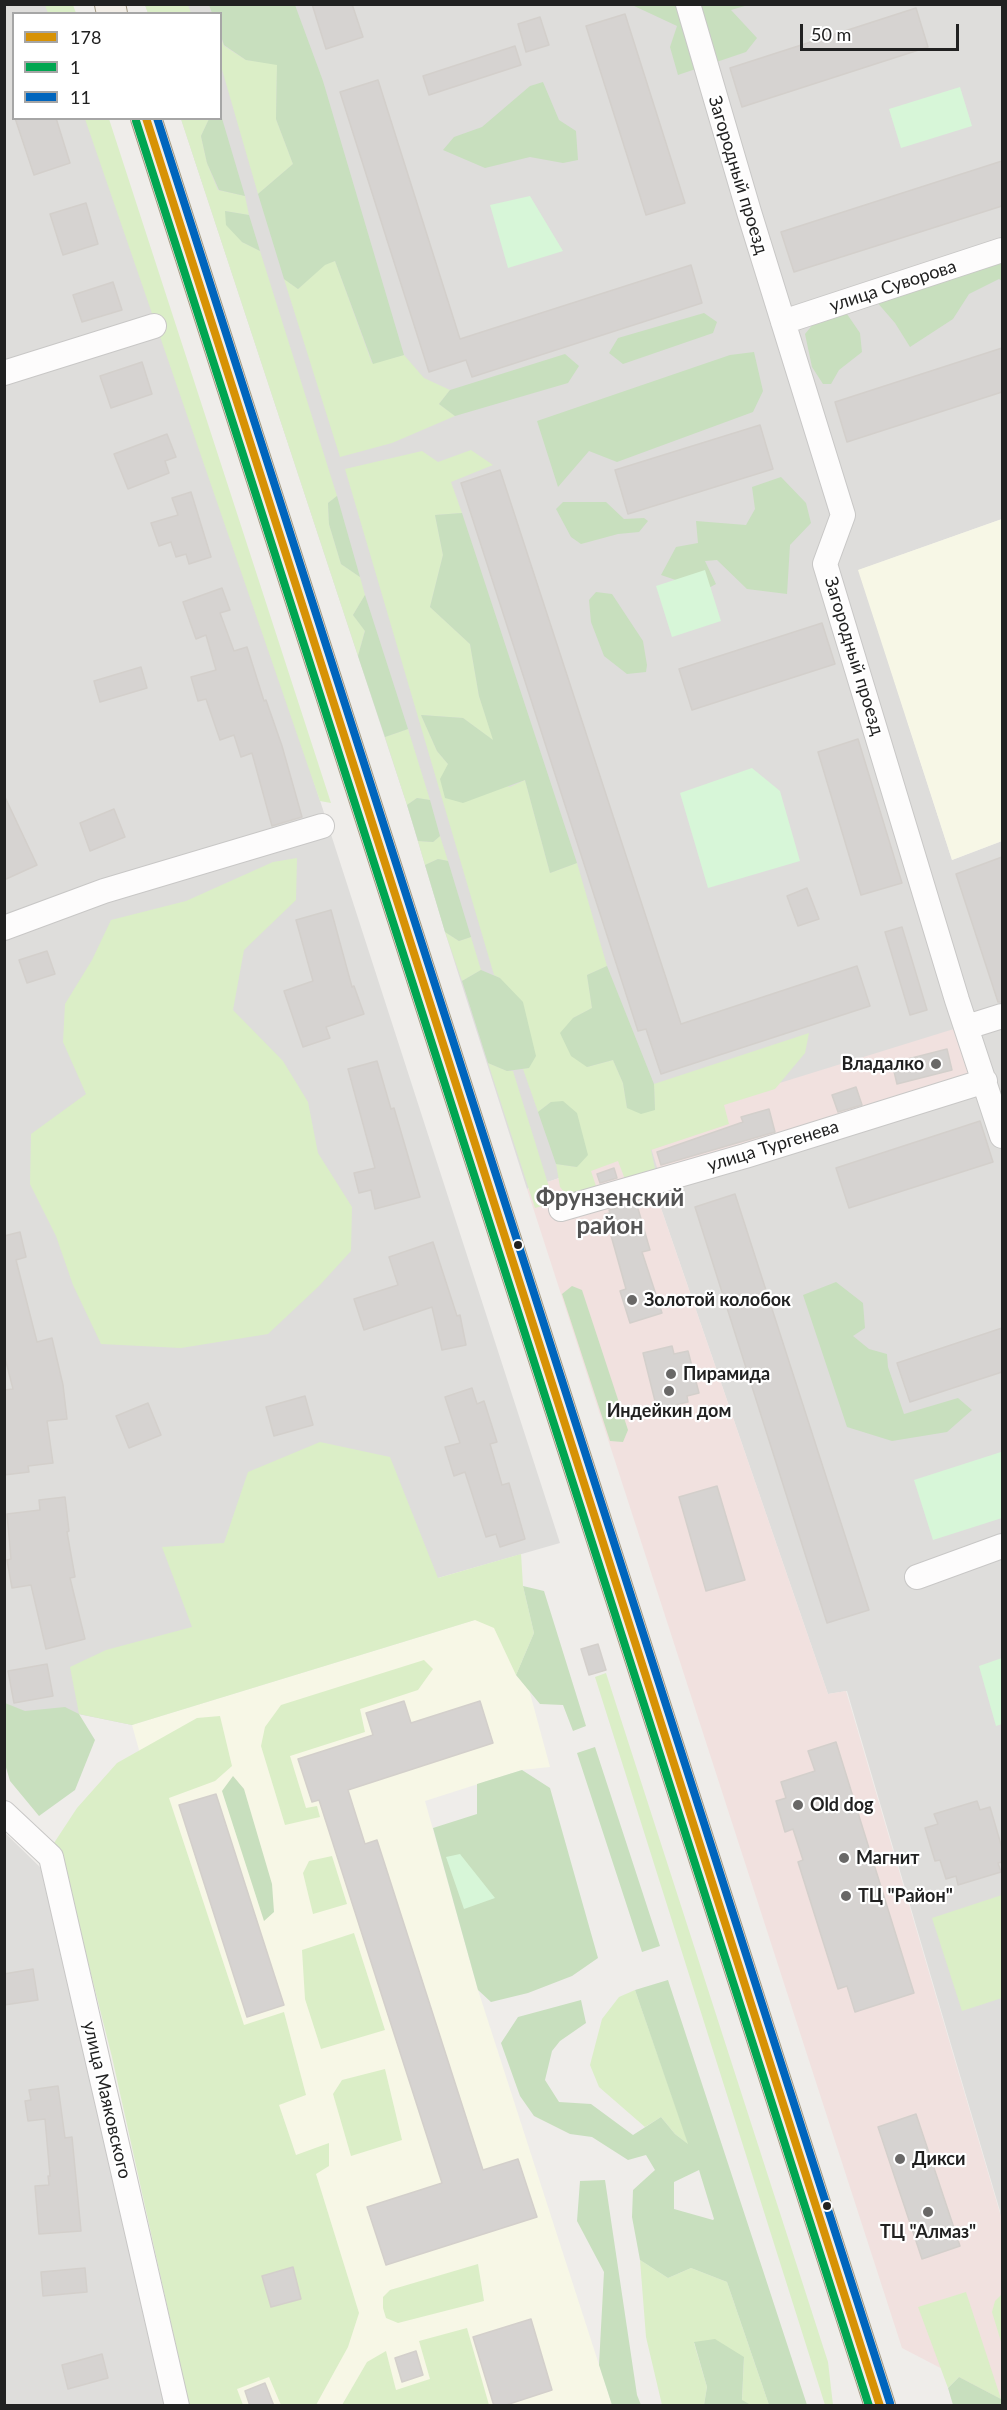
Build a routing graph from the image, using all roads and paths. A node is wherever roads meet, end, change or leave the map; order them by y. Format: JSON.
{"nodes":[{"id":1,"x":688,"y":4,"type":"edge"},
{"id":2,"x":148,"y":120,"type":"edge"},
{"id":3,"x":1002,"y":250,"type":"edge"},
{"id":4,"x":783,"y":322,"type":"junction"},
{"id":5,"x":154,"y":326,"type":"dead end"},
{"id":6,"x":4,"y":373,"type":"edge"},
{"id":7,"x":322,"y":826,"type":"dead end"},
{"id":8,"x":4,"y":928,"type":"edge"},
{"id":9,"x":1002,"y":1016,"type":"edge"},
{"id":10,"x":967,"y":1027,"type":"junction"},
{"id":11,"x":985,"y":1081,"type":"junction"},
{"id":12,"x":1002,"y":1136,"type":"edge"},
{"id":13,"x":561,"y":1209,"type":"dead end"},
{"id":14,"x":1002,"y":1546,"type":"edge"},
{"id":15,"x":917,"y":1577,"type":"dead end"},
{"id":16,"x":4,"y":1813,"type":"edge"},
{"id":17,"x":177,"y":2406,"type":"edge"},
{"id":18,"x":880,"y":2406,"type":"edge"}],
"edges":[{"from":1,"to":4,"type":"street","name":"Загородный проезд"},
{"from":2,"to":18,"type":"main road"},
{"from":3,"to":4,"type":"street","name":"улица Суворова"},
{"from":4,"to":10,"type":"street","name":"Загородный проезд"},
{"from":5,"to":6,"type":"street"},
{"from":7,"to":8,"type":"street"},
{"from":9,"to":10,"type":"street"},
{"from":10,"to":11,"type":"street","name":"Загородный проезд"},
{"from":11,"to":12,"type":"street","name":"Загородный проезд"},
{"from":11,"to":13,"type":"street","name":"улица Тургенева"},
{"from":14,"to":15,"type":"street"},
{"from":16,"to":17,"type":"street","name":"улица Маяковского"}]}
